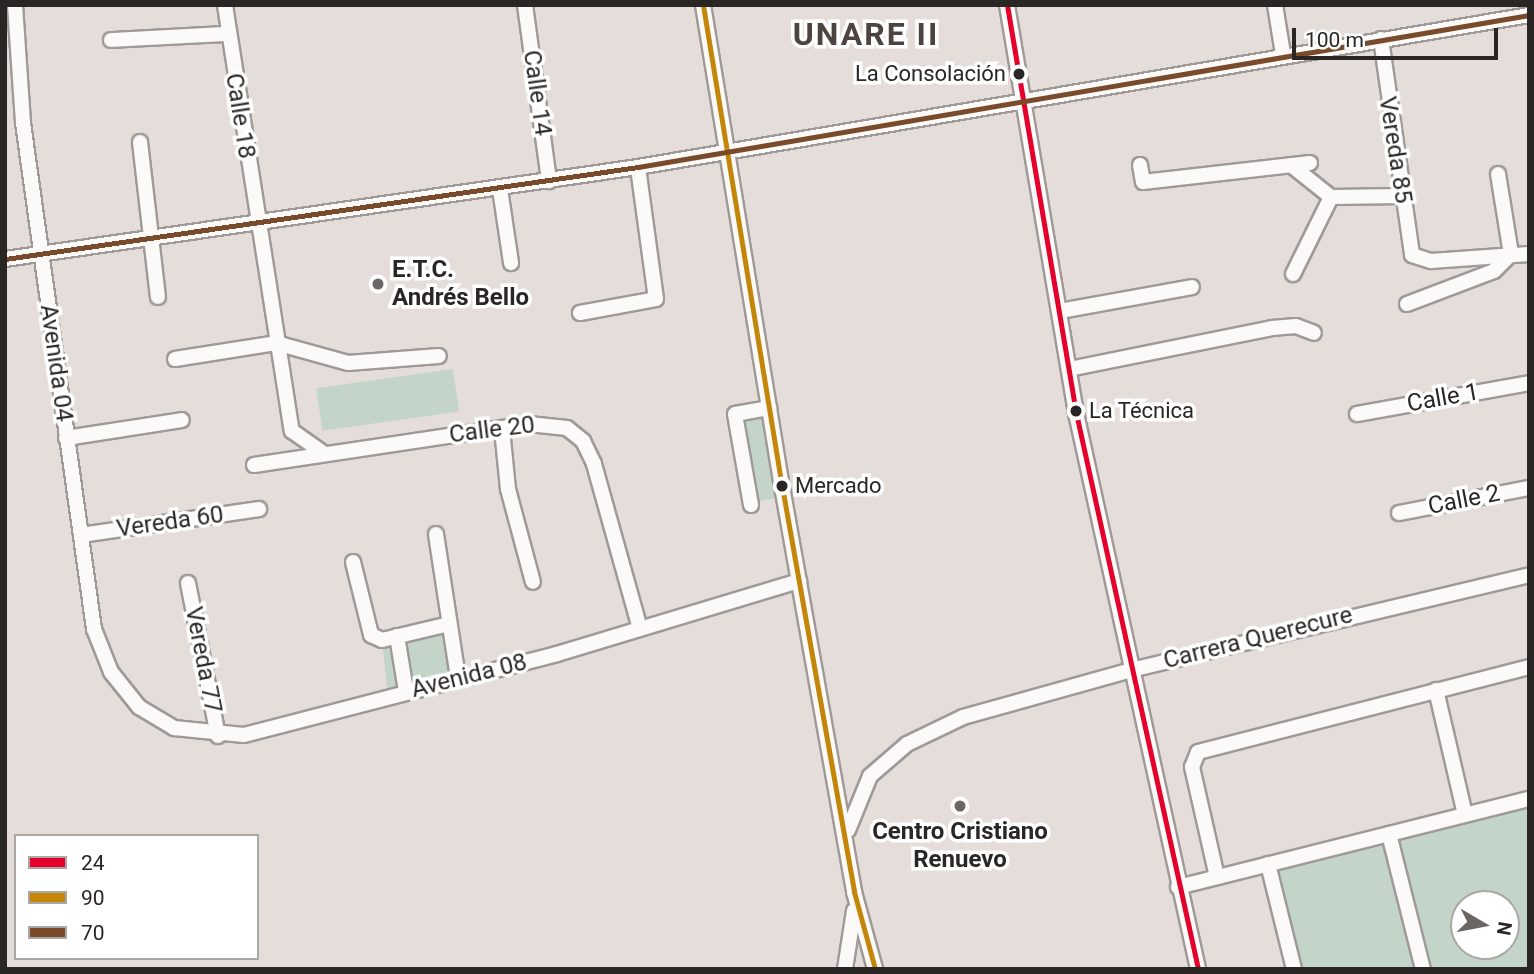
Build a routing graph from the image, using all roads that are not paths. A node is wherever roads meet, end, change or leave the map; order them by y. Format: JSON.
{"nodes":[{"id":1,"x":15,"y":5,"type":"edge"},
{"id":2,"x":225,"y":5,"type":"edge"},
{"id":3,"x":524,"y":5,"type":"edge"},
{"id":4,"x":702,"y":5,"type":"edge"},
{"id":5,"x":1007,"y":5,"type":"edge"},
{"id":6,"x":1275,"y":5,"type":"edge"},
{"id":7,"x":1529,"y":15,"type":"edge"},
{"id":8,"x":227,"y":34,"type":"junction"},
{"id":9,"x":1381,"y":39,"type":"junction"},
{"id":10,"x":111,"y":40,"type":"dead end"},
{"id":11,"x":1283,"y":54,"type":"junction"},
{"id":12,"x":1023,"y":101,"type":"junction"},
{"id":13,"x":140,"y":142,"type":"dead end"},
{"id":14,"x":728,"y":152,"type":"junction"},
{"id":15,"x":1310,"y":163,"type":"dead end"},
{"id":16,"x":1140,"y":164,"type":"dead end"},
{"id":17,"x":1291,"y":165,"type":"junction"},
{"id":18,"x":638,"y":167,"type":"junction"},
{"id":19,"x":1498,"y":174,"type":"dead end"},
{"id":20,"x":549,"y":181,"type":"junction"},
{"id":21,"x":500,"y":189,"type":"junction"},
{"id":22,"x":1402,"y":196,"type":"junction"},
{"id":23,"x":1331,"y":197,"type":"junction"},
{"id":24,"x":257,"y":226,"type":"junction"},
{"id":25,"x":147,"y":241,"type":"junction"},
{"id":26,"x":1511,"y":254,"type":"junction"},
{"id":27,"x":1529,"y":254,"type":"edge"},
{"id":28,"x":40,"y":256,"type":"junction"},
{"id":29,"x":5,"y":259,"type":"edge"},
{"id":30,"x":511,"y":263,"type":"dead end"},
{"id":31,"x":1293,"y":274,"type":"dead end"},
{"id":32,"x":1192,"y":287,"type":"dead end"},
{"id":33,"x":158,"y":297,"type":"dead end"},
{"id":34,"x":1407,"y":304,"type":"dead end"},
{"id":35,"x":1060,"y":310,"type":"junction"},
{"id":36,"x":580,"y":313,"type":"dead end"},
{"id":37,"x":1314,"y":333,"type":"dead end"},
{"id":38,"x":276,"y":343,"type":"junction"},
{"id":39,"x":439,"y":356,"type":"dead end"},
{"id":40,"x":175,"y":359,"type":"dead end"},
{"id":41,"x":1069,"y":369,"type":"junction"},
{"id":42,"x":1529,"y":383,"type":"edge"},
{"id":43,"x":769,"y":408,"type":"junction"},
{"id":44,"x":1357,"y":414,"type":"dead end"},
{"id":45,"x":182,"y":420,"type":"dead end"},
{"id":46,"x":502,"y":429,"type":"junction"},
{"id":47,"x":66,"y":438,"type":"junction"},
{"id":48,"x":326,"y":454,"type":"junction"},
{"id":49,"x":254,"y":465,"type":"dead end"},
{"id":50,"x":1529,"y":488,"type":"edge"},
{"id":51,"x":751,"y":505,"type":"dead end"},
{"id":52,"x":259,"y":509,"type":"dead end"},
{"id":53,"x":1399,"y":513,"type":"dead end"},
{"id":54,"x":436,"y":534,"type":"dead end"},
{"id":55,"x":80,"y":535,"type":"junction"},
{"id":56,"x":353,"y":562,"type":"dead end"},
{"id":57,"x":1529,"y":575,"type":"edge"},
{"id":58,"x":799,"y":581,"type":"junction"},
{"id":59,"x":533,"y":582,"type":"dead end"},
{"id":60,"x":188,"y":583,"type":"dead end"},
{"id":61,"x":449,"y":624,"type":"junction"},
{"id":62,"x":640,"y":629,"type":"junction"},
{"id":63,"x":390,"y":638,"type":"junction"},
{"id":64,"x":1529,"y":667,"type":"edge"},
{"id":65,"x":1131,"y":670,"type":"junction"},
{"id":66,"x":457,"y":677,"type":"junction"},
{"id":67,"x":1436,"y":690,"type":"junction"},
{"id":68,"x":406,"y":691,"type":"junction"},
{"id":69,"x":139,"y":707,"type":"joint"},
{"id":70,"x":218,"y":736,"type":"junction"},
{"id":71,"x":1529,"y":799,"type":"edge"},
{"id":72,"x":1465,"y":815,"type":"junction"},
{"id":73,"x":1389,"y":834,"type":"junction"},
{"id":74,"x":847,"y":842,"type":"junction"},
{"id":75,"x":1268,"y":864,"type":"junction"},
{"id":76,"x":1217,"y":877,"type":"junction"},
{"id":77,"x":1178,"y":887,"type":"junction"},
{"id":78,"x":855,"y":892,"type":"junction"},
{"id":79,"x":845,"y":969,"type":"edge"},
{"id":80,"x":875,"y":969,"type":"edge"},
{"id":81,"x":1198,"y":969,"type":"edge"},
{"id":82,"x":1294,"y":969,"type":"edge"},
{"id":83,"x":1423,"y":969,"type":"edge"}],
"edges":[{"from":1,"to":28,"type":"street","name":"Avenida 04"},
{"from":2,"to":8,"type":"street","name":"Calle 18"},
{"from":3,"to":20,"type":"street","name":"Calle 14"},
{"from":4,"to":14,"type":"street"},
{"from":5,"to":12,"type":"street"},
{"from":6,"to":11,"type":"street"},
{"from":7,"to":9,"type":"street"},
{"from":8,"to":10,"type":"street"},
{"from":8,"to":24,"type":"street","name":"Calle 18"},
{"from":9,"to":11,"type":"street"},
{"from":9,"to":22,"type":"street","name":"Vereda 85"},
{"from":11,"to":12,"type":"street"},
{"from":12,"to":14,"type":"street"},
{"from":12,"to":35,"type":"street"},
{"from":13,"to":25,"type":"street"},
{"from":14,"to":18,"type":"street"},
{"from":14,"to":43,"type":"street"},
{"from":15,"to":17,"type":"street"},
{"from":16,"to":17,"type":"street"},
{"from":17,"to":23,"type":"street"},
{"from":18,"to":20,"type":"street"},
{"from":18,"to":36,"type":"street"},
{"from":19,"to":26,"type":"street"},
{"from":20,"to":21,"type":"street"},
{"from":21,"to":24,"type":"street"},
{"from":21,"to":30,"type":"street"},
{"from":22,"to":23,"type":"street"},
{"from":22,"to":26,"type":"street","name":"Vereda 85"},
{"from":23,"to":31,"type":"street"},
{"from":24,"to":25,"type":"street"},
{"from":24,"to":38,"type":"street"},
{"from":25,"to":28,"type":"street"},
{"from":25,"to":33,"type":"street"},
{"from":26,"to":27,"type":"street"},
{"from":26,"to":34,"type":"street"},
{"from":28,"to":29,"type":"street"},
{"from":28,"to":47,"type":"street","name":"Avenida 04"},
{"from":32,"to":35,"type":"street"},
{"from":35,"to":41,"type":"street"},
{"from":37,"to":41,"type":"street"},
{"from":38,"to":39,"type":"street"},
{"from":38,"to":40,"type":"street"},
{"from":38,"to":48,"type":"street"},
{"from":41,"to":65,"type":"street"},
{"from":42,"to":44,"type":"street","name":"Calle 1"},
{"from":43,"to":51,"type":"street"},
{"from":43,"to":58,"type":"street"},
{"from":45,"to":47,"type":"street"},
{"from":46,"to":48,"type":"street","name":"Calle 20"},
{"from":46,"to":59,"type":"street"},
{"from":46,"to":62,"type":"street","name":"Calle 20"},
{"from":47,"to":55,"type":"street","name":"Avenida 04"},
{"from":48,"to":49,"type":"street","name":"Calle 20"},
{"from":50,"to":53,"type":"street","name":"Calle 2"},
{"from":52,"to":55,"type":"street","name":"Vereda 60"},
{"from":54,"to":61,"type":"street"},
{"from":55,"to":69,"type":"street","name":"Avenida 04"},
{"from":56,"to":63,"type":"street"},
{"from":57,"to":65,"type":"street","name":"Carrera Querecure"},
{"from":58,"to":62,"type":"street","name":"Avenida 08"},
{"from":58,"to":74,"type":"street"},
{"from":60,"to":70,"type":"street","name":"Vereda 77"},
{"from":61,"to":63,"type":"street"},
{"from":61,"to":66,"type":"street"},
{"from":62,"to":66,"type":"street","name":"Avenida 08"},
{"from":63,"to":68,"type":"street"},
{"from":64,"to":67,"type":"street"},
{"from":65,"to":74,"type":"street","name":"Carrera Querecure"},
{"from":65,"to":77,"type":"street"},
{"from":66,"to":68,"type":"street","name":"Avenida 08"},
{"from":67,"to":72,"type":"street"},
{"from":67,"to":76,"type":"street"},
{"from":68,"to":70,"type":"street","name":"Avenida 08"},
{"from":69,"to":70,"type":"street","name":"Avenida 08"},
{"from":71,"to":72,"type":"street"},
{"from":72,"to":73,"type":"street"},
{"from":73,"to":75,"type":"street"},
{"from":73,"to":83,"type":"street"},
{"from":74,"to":78,"type":"street"},
{"from":75,"to":76,"type":"street"},
{"from":75,"to":82,"type":"street"},
{"from":76,"to":77,"type":"street"},
{"from":77,"to":81,"type":"street"},
{"from":78,"to":79,"type":"street"},
{"from":78,"to":80,"type":"street"}]}
